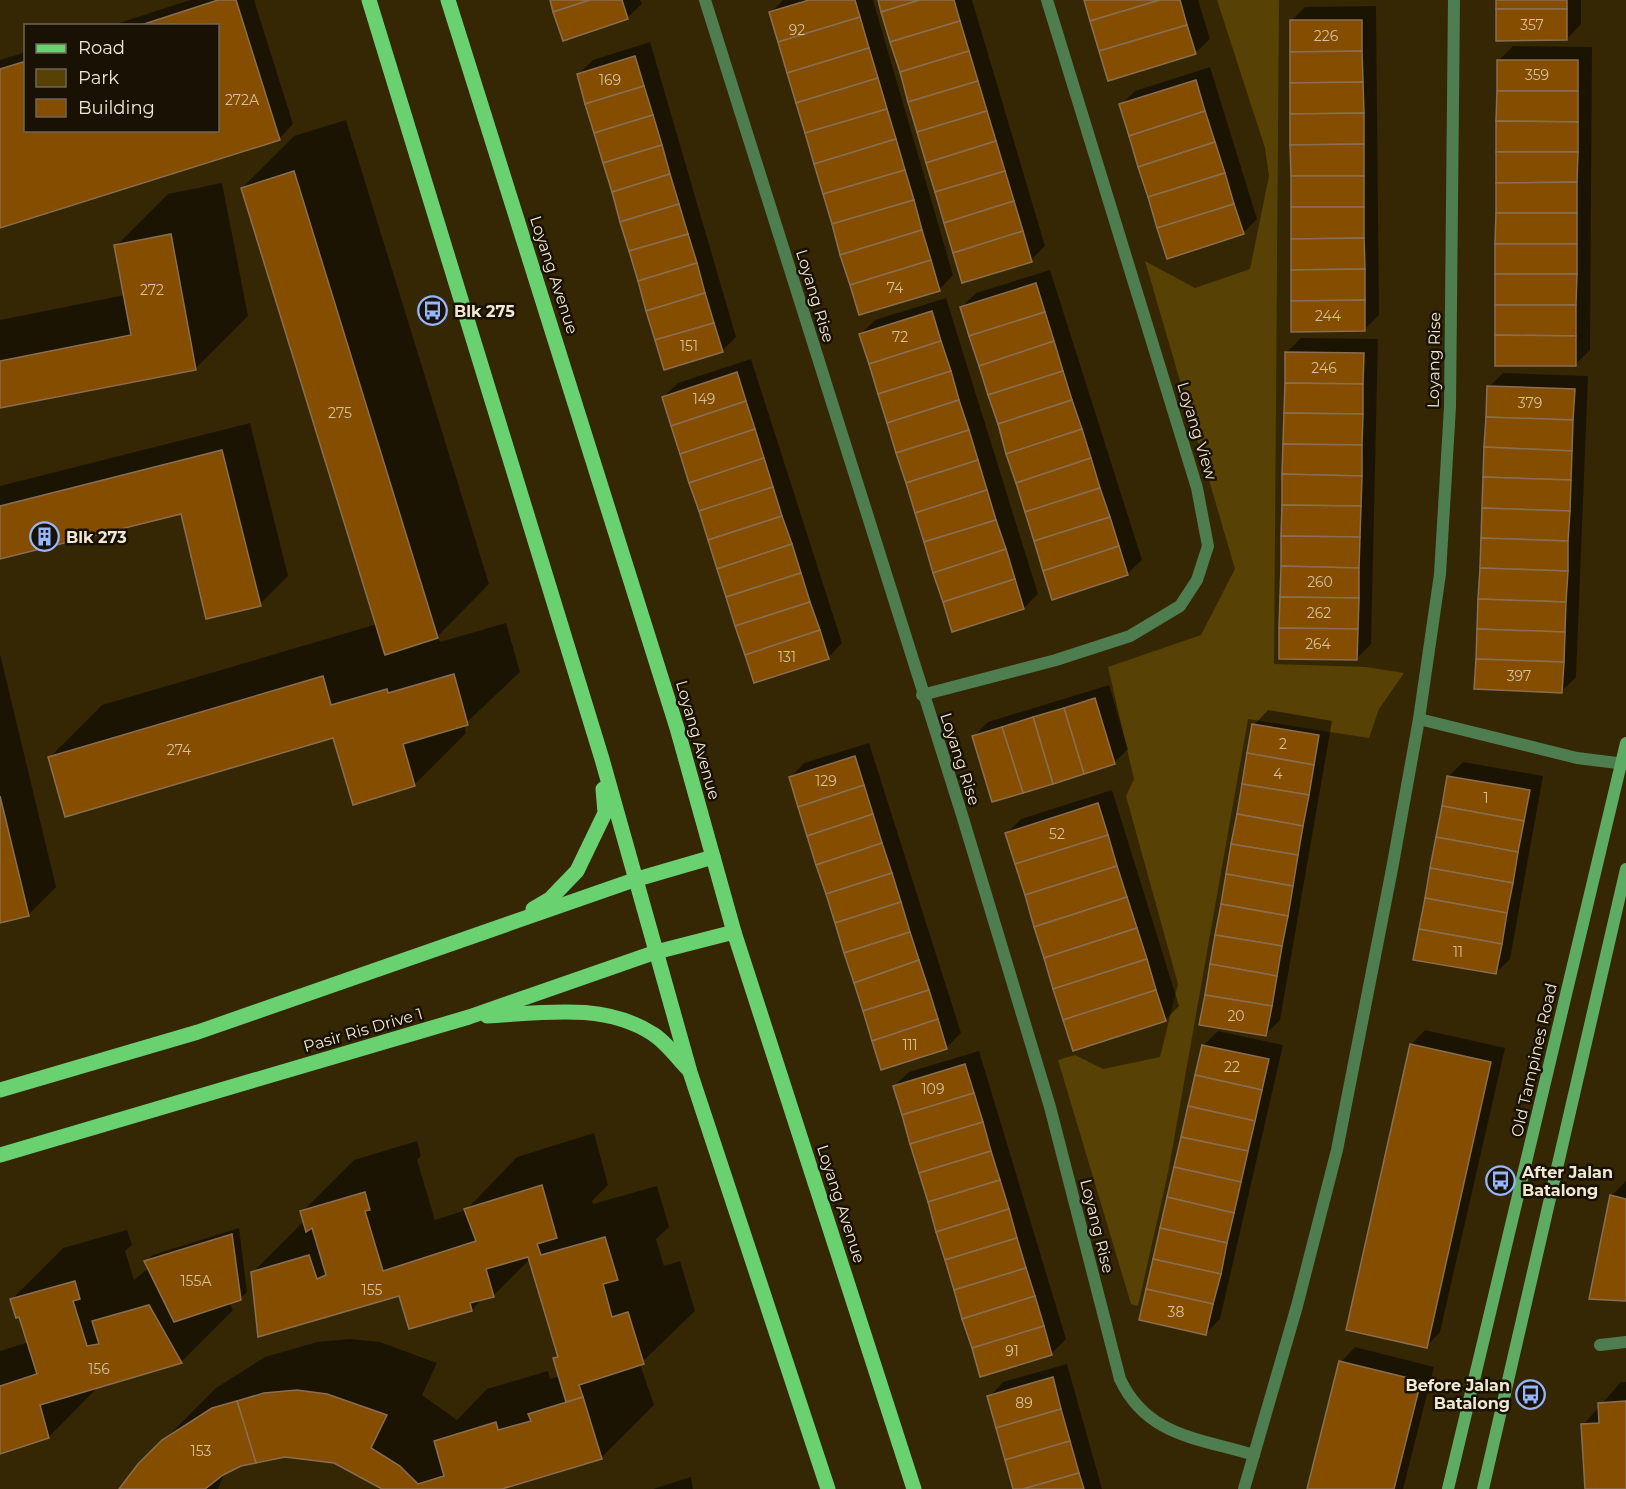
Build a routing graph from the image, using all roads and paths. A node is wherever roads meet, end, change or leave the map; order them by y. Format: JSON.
{"nodes":[{"id":1,"x":369,"y":0,"type":"edge"},
{"id":2,"x":448,"y":0,"type":"edge"},
{"id":3,"x":705,"y":0,"type":"edge"},
{"id":4,"x":1047,"y":0,"type":"edge"},
{"id":5,"x":1455,"y":0,"type":"edge"},
{"id":6,"x":922,"y":695,"type":"junction"},
{"id":7,"x":1419,"y":719,"type":"junction"},
{"id":8,"x":1626,"y":743,"type":"edge"},
{"id":9,"x":602,"y":759,"type":"junction"},
{"id":10,"x":1624,"y":764,"type":"edge"},
{"id":11,"x":713,"y":857,"type":"junction"},
{"id":12,"x":1626,"y":868,"type":"edge"},
{"id":13,"x":634,"y":879,"type":"junction"},
{"id":14,"x":508,"y":924,"type":"junction"},
{"id":15,"x":734,"y":932,"type":"junction"},
{"id":16,"x":656,"y":952,"type":"junction"},
{"id":17,"x":469,"y":1017,"type":"junction"},
{"id":18,"x":690,"y":1072,"type":"junction"},
{"id":19,"x":0,"y":1090,"type":"edge"},
{"id":20,"x":0,"y":1155,"type":"edge"},
{"id":21,"x":1626,"y":1342,"type":"edge"},
{"id":22,"x":1599,"y":1345,"type":"dead end"},
{"id":23,"x":1254,"y":1455,"type":"junction"},
{"id":24,"x":828,"y":1489,"type":"edge"},
{"id":25,"x":914,"y":1489,"type":"edge"},
{"id":26,"x":1244,"y":1489,"type":"edge"},
{"id":27,"x":1449,"y":1489,"type":"edge"},
{"id":28,"x":1482,"y":1489,"type":"edge"}],
"edges":[{"from":1,"to":9,"type":"main road"},
{"from":2,"to":11,"type":"main road","name":"Loyang Avenue"},
{"from":3,"to":6,"type":"street","name":"Loyang Rise"},
{"from":4,"to":6,"type":"street","name":"Loyang View"},
{"from":5,"to":7,"type":"street","name":"Loyang Rise"},
{"from":6,"to":23,"type":"street","name":"Loyang Rise"},
{"from":7,"to":10,"type":"street"},
{"from":7,"to":23,"type":"street","name":"Loyang Rise"},
{"from":8,"to":10,"type":"street","name":"Old Tampines Road"},
{"from":9,"to":13,"type":"main road"},
{"from":9,"to":14,"type":"main road"},
{"from":10,"to":27,"type":"street","name":"Old Tampines Road"},
{"from":11,"to":13,"type":"main road"},
{"from":11,"to":15,"type":"main road","name":"Loyang Avenue"},
{"from":12,"to":28,"type":"street"},
{"from":13,"to":14,"type":"main road"},
{"from":13,"to":16,"type":"main road"},
{"from":14,"to":19,"type":"main road"},
{"from":15,"to":16,"type":"main road","name":"Pasir Ris Drive 1"},
{"from":15,"to":25,"type":"main road","name":"Loyang Avenue"},
{"from":16,"to":17,"type":"main road","name":"Pasir Ris Drive 1"},
{"from":16,"to":18,"type":"main road"},
{"from":17,"to":18,"type":"main road"},
{"from":17,"to":20,"type":"main road","name":"Pasir Ris Drive 1"},
{"from":18,"to":24,"type":"main road"},
{"from":21,"to":22,"type":"street"},
{"from":23,"to":26,"type":"street","name":"Loyang Rise"}]}
